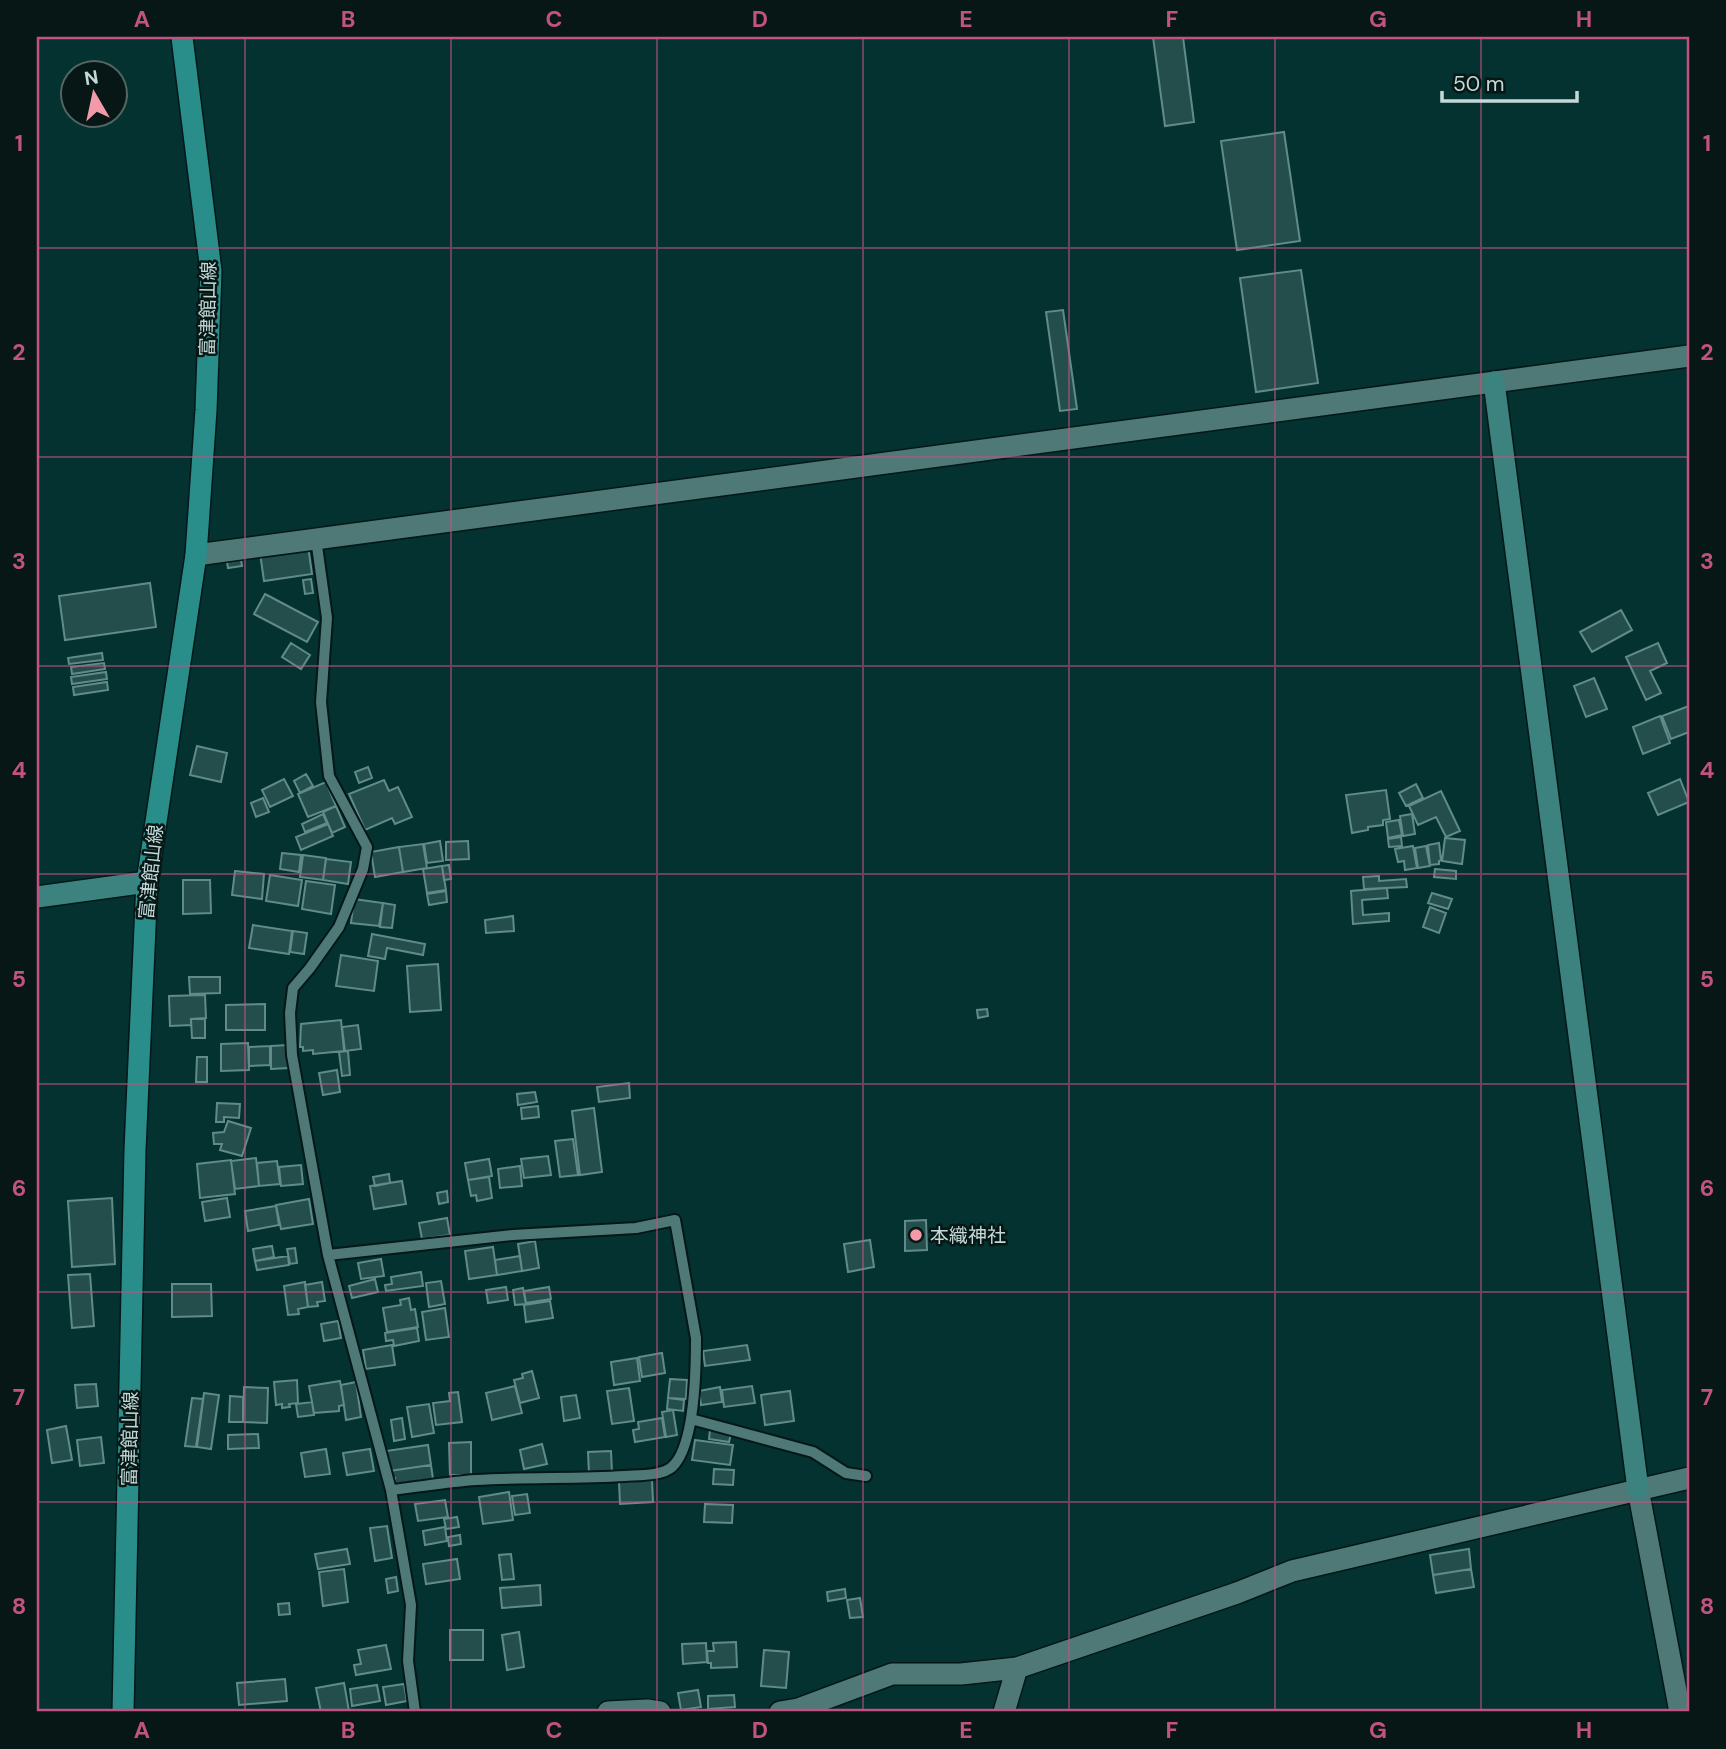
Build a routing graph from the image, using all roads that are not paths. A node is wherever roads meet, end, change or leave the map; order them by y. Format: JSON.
{"nodes":[{"id":1,"x":182,"y":37,"type":"edge"},
{"id":2,"x":1689,"y":356,"type":"edge"},
{"id":3,"x":1494,"y":382,"type":"junction"},
{"id":4,"x":316,"y":539,"type":"junction"},
{"id":5,"x":196,"y":555,"type":"junction"},
{"id":6,"x":148,"y":882,"type":"junction"},
{"id":7,"x":37,"y":897,"type":"edge"},
{"id":8,"x":328,"y":1255,"type":"junction"},
{"id":9,"x":691,"y":1419,"type":"junction"},
{"id":10,"x":866,"y":1476,"type":"dead end"},
{"id":11,"x":1689,"y":1478,"type":"edge"},
{"id":12,"x":1638,"y":1489,"type":"junction"},
{"id":13,"x":391,"y":1490,"type":"junction"},
{"id":14,"x":1017,"y":1668,"type":"junction"},
{"id":15,"x":123,"y":1712,"type":"edge"},
{"id":16,"x":415,"y":1712,"type":"edge"},
{"id":17,"x":608,"y":1712,"type":"edge"},
{"id":18,"x":660,"y":1712,"type":"edge"},
{"id":19,"x":780,"y":1712,"type":"edge"},
{"id":20,"x":1004,"y":1712,"type":"edge"},
{"id":21,"x":1679,"y":1712,"type":"edge"}],
"edges":[{"from":1,"to":5,"type":"main road","name":"富津館山線"},
{"from":2,"to":3,"type":"street"},
{"from":3,"to":4,"type":"street"},
{"from":3,"to":12,"type":"street"},
{"from":4,"to":5,"type":"street"},
{"from":4,"to":8,"type":"lane"},
{"from":5,"to":6,"type":"main road","name":"富津館山線"},
{"from":6,"to":7,"type":"street"},
{"from":6,"to":15,"type":"main road","name":"富津館山線"},
{"from":8,"to":9,"type":"lane"},
{"from":8,"to":13,"type":"lane"},
{"from":9,"to":10,"type":"lane"},
{"from":9,"to":13,"type":"lane"},
{"from":11,"to":12,"type":"street"},
{"from":12,"to":14,"type":"street"},
{"from":12,"to":21,"type":"street"},
{"from":13,"to":16,"type":"lane"},
{"from":14,"to":19,"type":"street"},
{"from":14,"to":20,"type":"street"},
{"from":17,"to":18,"type":"street"}]}
